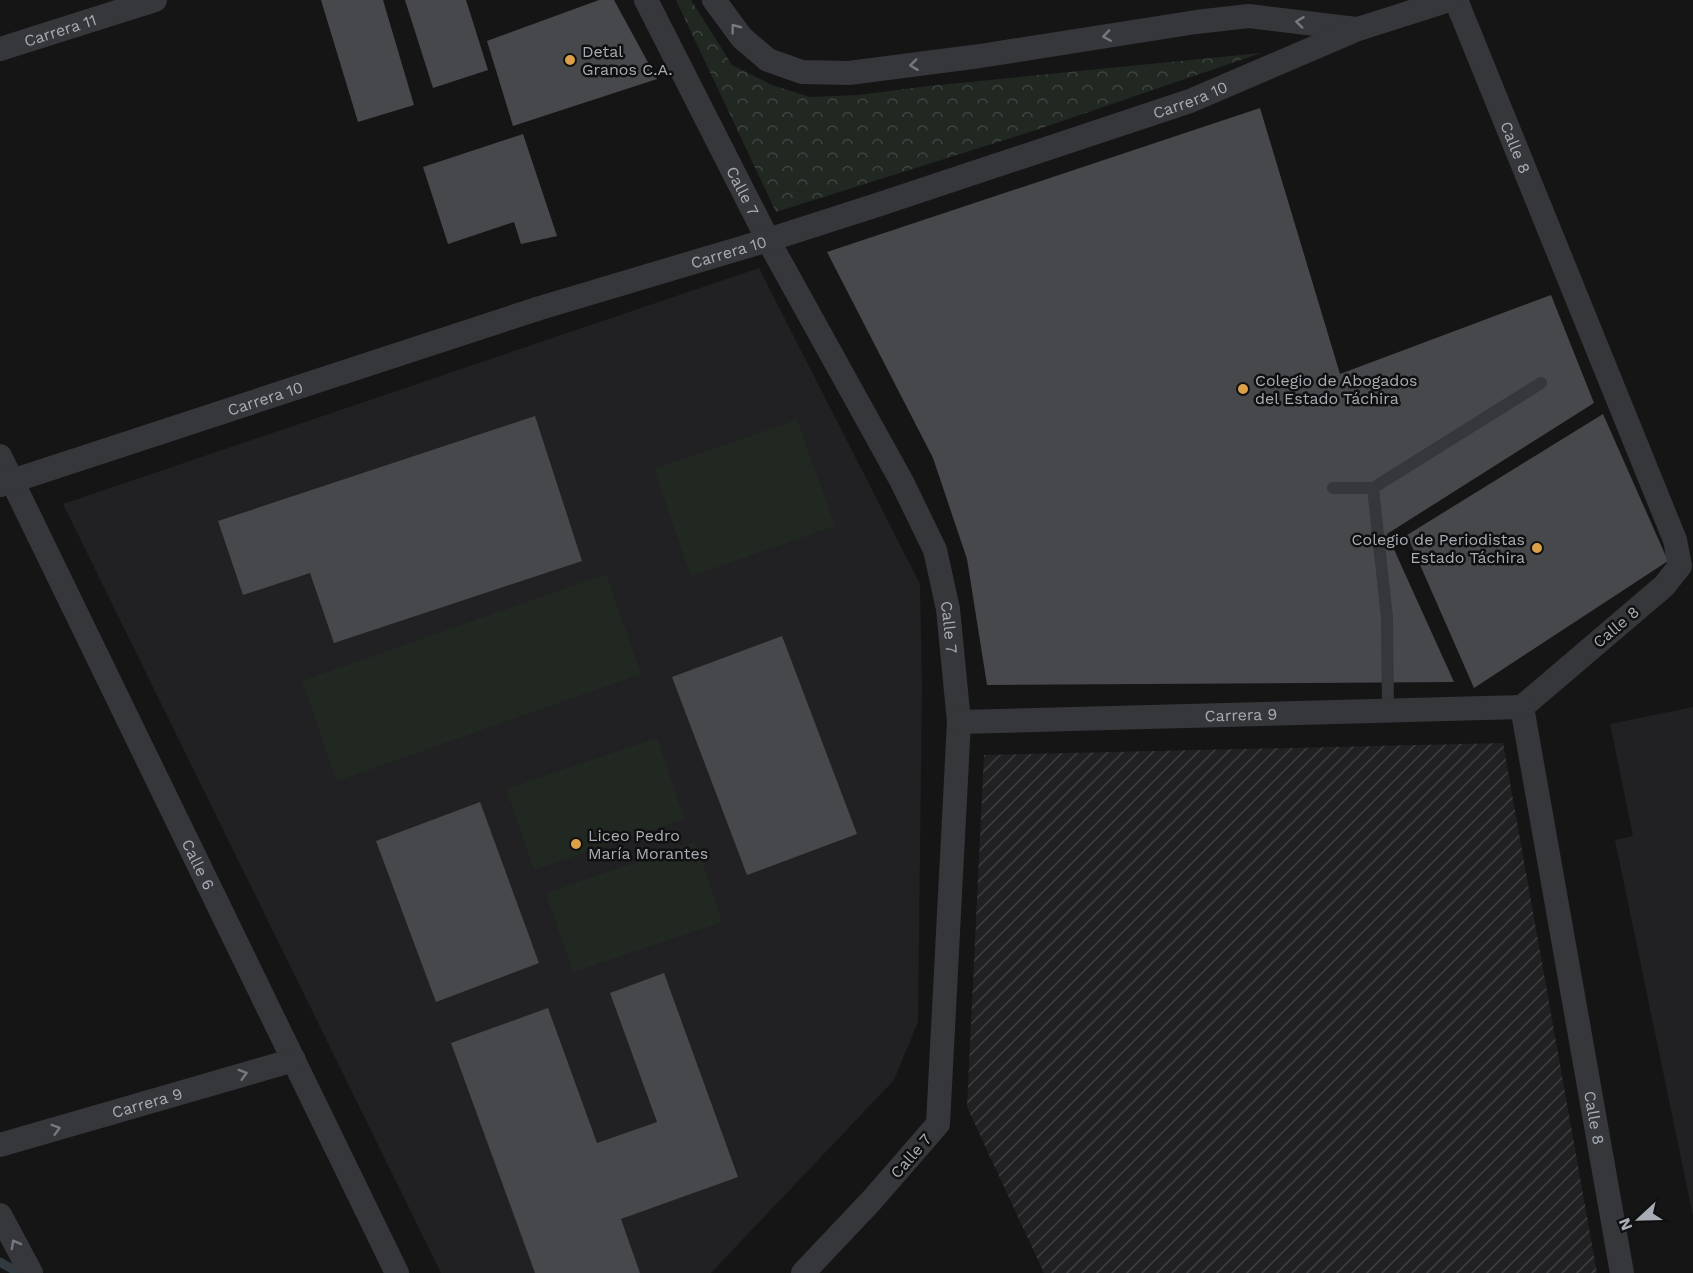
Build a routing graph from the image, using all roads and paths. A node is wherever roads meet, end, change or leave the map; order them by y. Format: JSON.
{"nodes":[{"id":1,"x":155,"y":0,"type":"edge"},
{"id":2,"x":646,"y":0,"type":"edge"},
{"id":3,"x":714,"y":0,"type":"edge"},
{"id":4,"x":1449,"y":0,"type":"edge"},
{"id":5,"x":1456,"y":0,"type":"edge"},
{"id":6,"x":1358,"y":29,"type":"junction"},
{"id":7,"x":0,"y":49,"type":"edge"},
{"id":8,"x":768,"y":240,"type":"junction"},
{"id":9,"x":1541,"y":383,"type":"dead end"},
{"id":10,"x":0,"y":456,"type":"edge"},
{"id":11,"x":6,"y":483,"type":"edge"},
{"id":12,"x":1333,"y":488,"type":"dead end"},
{"id":13,"x":1373,"y":488,"type":"junction"},
{"id":14,"x":1522,"y":707,"type":"junction"},
{"id":15,"x":1388,"y":711,"type":"junction"},
{"id":16,"x":959,"y":722,"type":"junction"},
{"id":17,"x":294,"y":1060,"type":"junction"},
{"id":18,"x":0,"y":1145,"type":"edge"},
{"id":19,"x":0,"y":1215,"type":"edge"},
{"id":20,"x":31,"y":1273,"type":"edge"},
{"id":21,"x":397,"y":1273,"type":"edge"},
{"id":22,"x":803,"y":1273,"type":"edge"},
{"id":23,"x":1622,"y":1273,"type":"edge"}],
"edges":[{"from":1,"to":7,"type":"street","name":"Carrera 11"},
{"from":2,"to":8,"type":"street","name":"Calle 7"},
{"from":6,"to":3,"type":"street","one_way":true},
{"from":4,"to":6,"type":"street","name":"Carrera 10"},
{"from":5,"to":14,"type":"street","name":"Calle 8"},
{"from":6,"to":8,"type":"street","name":"Carrera 10"},
{"from":8,"to":11,"type":"street","name":"Carrera 10"},
{"from":8,"to":16,"type":"street","name":"Calle 7"},
{"from":9,"to":13,"type":"lane"},
{"from":10,"to":11,"type":"street","name":"Calle 6"},
{"from":11,"to":17,"type":"street","name":"Calle 6"},
{"from":12,"to":13,"type":"lane"},
{"from":13,"to":15,"type":"lane"},
{"from":14,"to":15,"type":"street","name":"Carrera 9"},
{"from":14,"to":23,"type":"street","name":"Calle 8"},
{"from":15,"to":16,"type":"street","name":"Carrera 9"},
{"from":16,"to":22,"type":"street","name":"Calle 7"},
{"from":18,"to":17,"type":"street","name":"Carrera 9","one_way":true},
{"from":17,"to":21,"type":"street","name":"Calle 6"},
{"from":20,"to":19,"type":"street","one_way":true}]}
